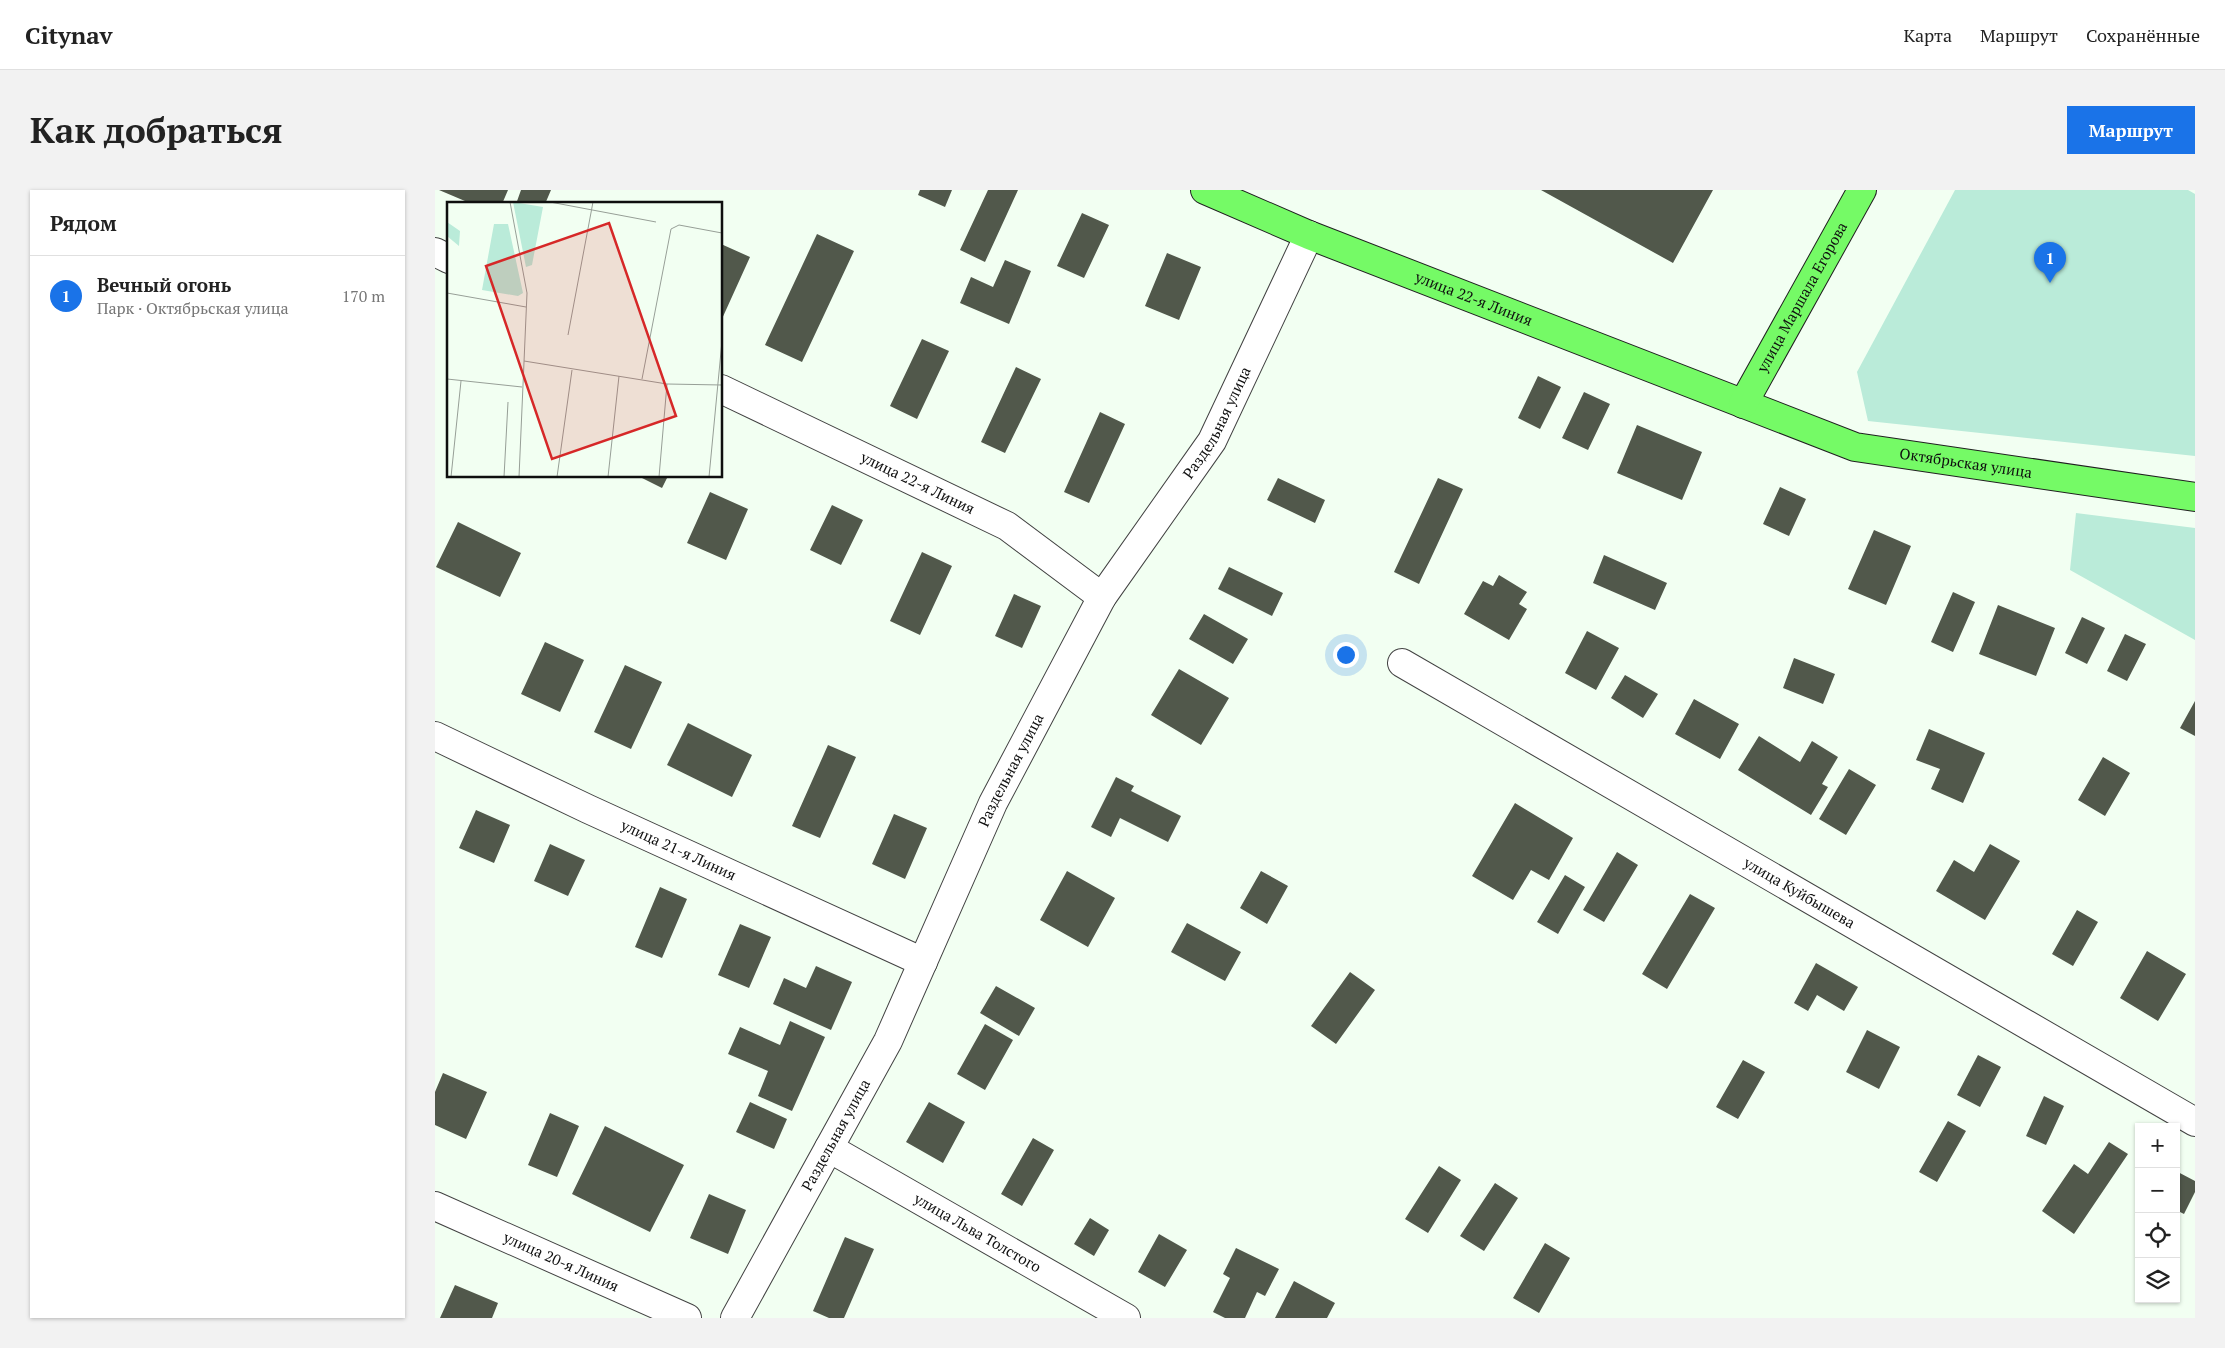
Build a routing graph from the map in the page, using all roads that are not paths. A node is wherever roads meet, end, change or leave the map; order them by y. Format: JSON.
{"nodes":[{"id":1,"x":1205,"y":190,"type":"edge"},
{"id":2,"x":1862,"y":190,"type":"edge"},
{"id":3,"x":1309,"y":235,"type":"junction"},
{"id":4,"x":435,"y":252,"type":"edge"},
{"id":5,"x":447,"y":258,"type":"edge"},
{"id":6,"x":723,"y":390,"type":"edge"},
{"id":7,"x":1743,"y":404,"type":"junction"},
{"id":8,"x":2195,"y":497,"type":"edge"},
{"id":9,"x":1102,"y":597,"type":"junction"},
{"id":10,"x":1402,"y":663,"type":"dead end"},
{"id":11,"x":435,"y":736,"type":"edge"},
{"id":12,"x":923,"y":962,"type":"junction"},
{"id":13,"x":2195,"y":1122,"type":"edge"},
{"id":14,"x":829,"y":1148,"type":"junction"},
{"id":15,"x":435,"y":1206,"type":"edge"},
{"id":16,"x":687,"y":1318,"type":"edge"},
{"id":17,"x":735,"y":1318,"type":"edge"},
{"id":18,"x":1126,"y":1318,"type":"edge"}],
"edges":[{"from":1,"to":3,"type":"main road","name":"улица 22-я Линия"},
{"from":2,"to":7,"type":"main road","name":"улица Маршала Егорова"},
{"from":3,"to":7,"type":"main road","name":"улица 22-я Линия"},
{"from":3,"to":9,"type":"street","name":"Раздельная улица"},
{"from":4,"to":5,"type":"street"},
{"from":6,"to":9,"type":"street","name":"улица 22-я Линия"},
{"from":7,"to":8,"type":"main road","name":"Октябрьская улица"},
{"from":9,"to":12,"type":"street","name":"Раздельная улица"},
{"from":10,"to":13,"type":"street","name":"улица Куйбышева"},
{"from":11,"to":12,"type":"street","name":"улица 21-я Линия"},
{"from":12,"to":14,"type":"street","name":"Раздельная улица"},
{"from":14,"to":17,"type":"street","name":"Раздельная улица"},
{"from":14,"to":18,"type":"street","name":"улица Льва Толстого"},
{"from":15,"to":16,"type":"street","name":"улица 20-я Линия"}]}
